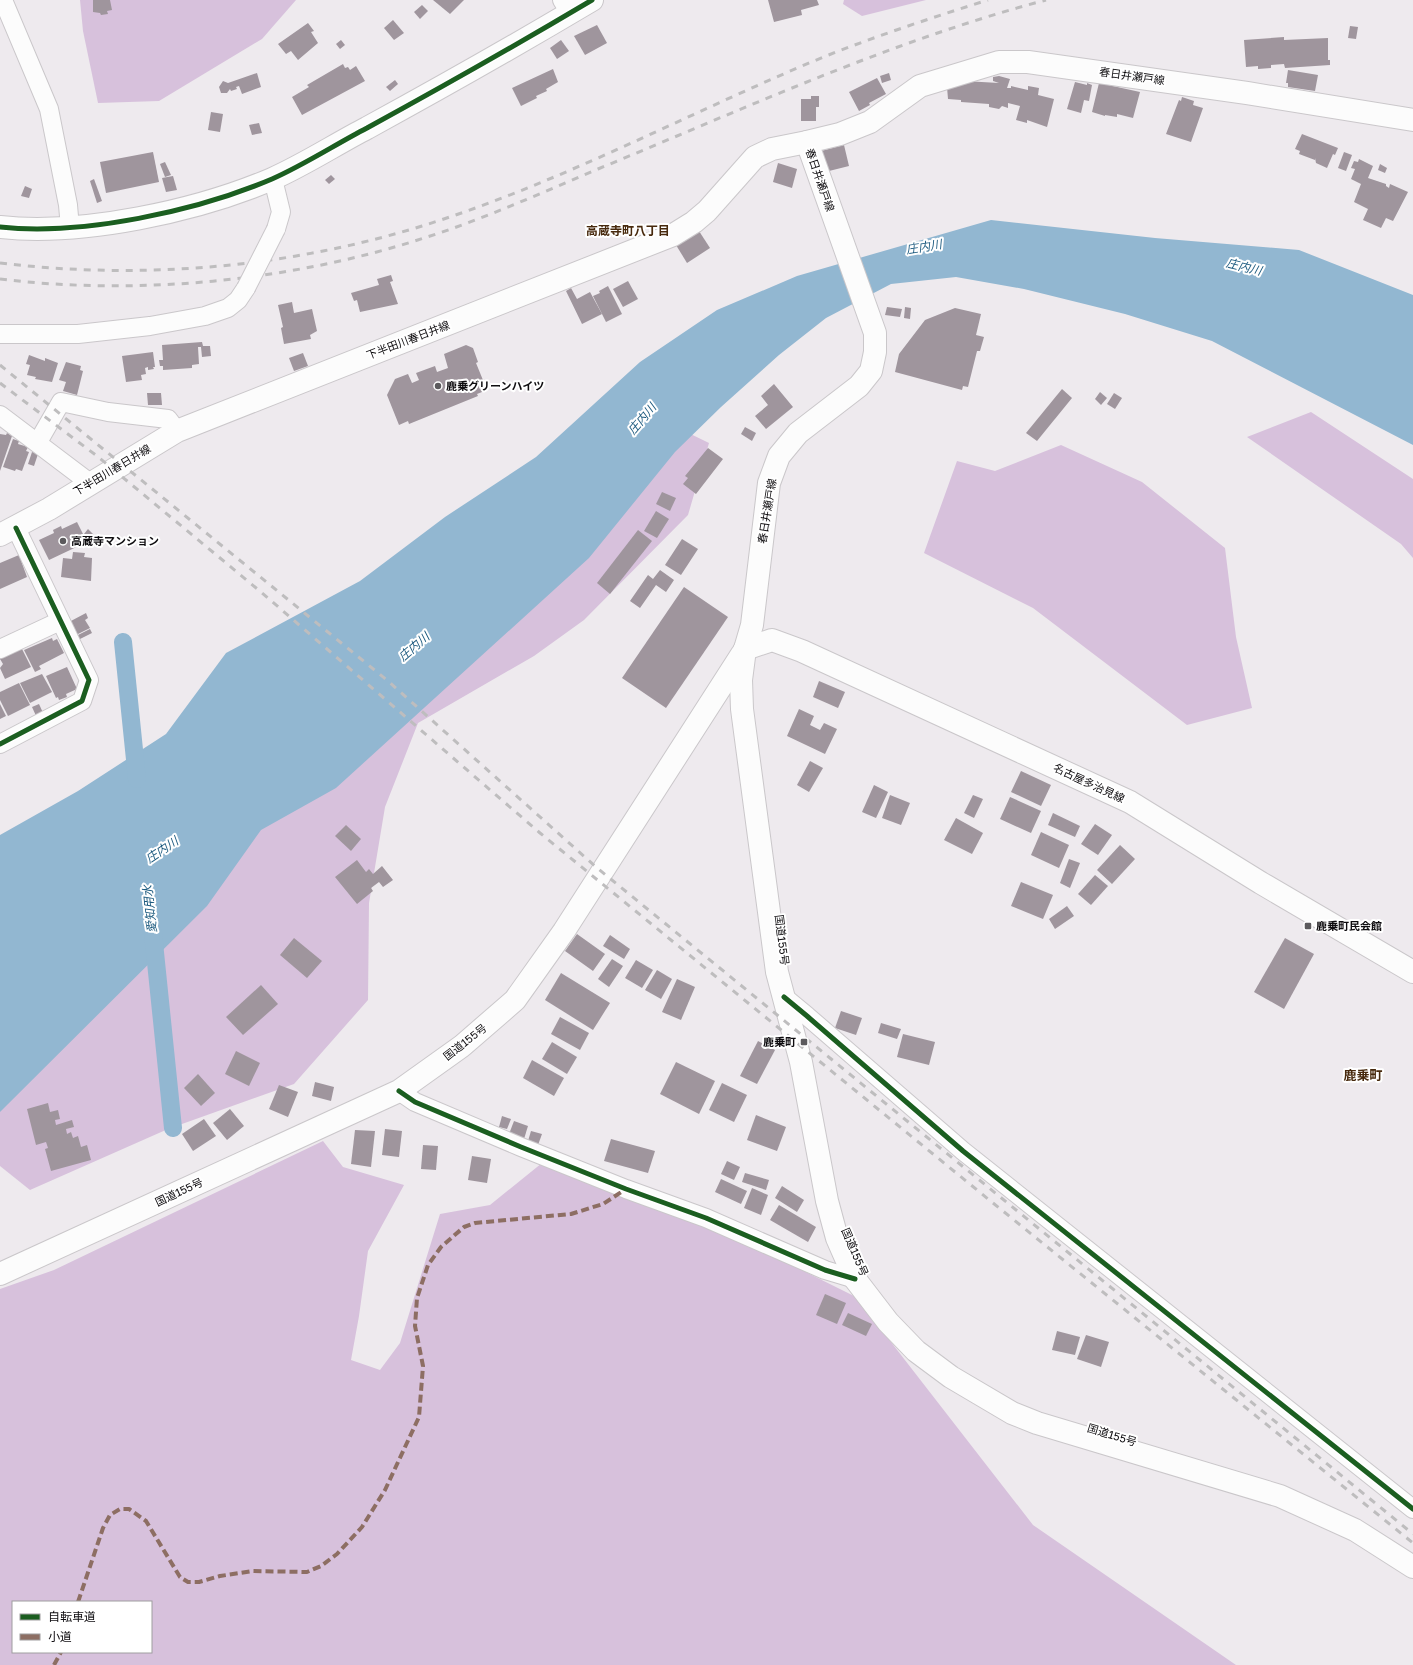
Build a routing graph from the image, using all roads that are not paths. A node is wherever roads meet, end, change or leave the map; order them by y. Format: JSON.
{"nodes":[{"id":1,"x":4,"y":0,"type":"edge"},
{"id":2,"x":592,"y":0,"type":"edge"},
{"id":3,"x":566,"y":7,"type":"edge"},
{"id":4,"x":1413,"y":120,"type":"edge"},
{"id":5,"x":807,"y":142,"type":"junction"},
{"id":6,"x":273,"y":179,"type":"junction"},
{"id":7,"x":0,"y":227,"type":"edge"},
{"id":8,"x":70,"y":228,"type":"junction"},
{"id":9,"x":0,"y":334,"type":"edge"},
{"id":10,"x":0,"y":415,"type":"edge"},
{"id":11,"x":178,"y":431,"type":"junction"},
{"id":12,"x":38,"y":442,"type":"junction"},
{"id":13,"x":90,"y":483,"type":"junction"},
{"id":14,"x":8,"y":532,"type":"edge"},
{"id":15,"x":60,"y":621,"type":"junction"},
{"id":16,"x":0,"y":649,"type":"edge"},
{"id":17,"x":745,"y":649,"type":"junction"},
{"id":18,"x":0,"y":744,"type":"edge"},
{"id":19,"x":1413,"y":972,"type":"edge"},
{"id":20,"x":784,"y":997,"type":"junction"},
{"id":21,"x":399,"y":1091,"type":"junction"},
{"id":22,"x":0,"y":1274,"type":"edge"},
{"id":23,"x":854,"y":1279,"type":"junction"},
{"id":24,"x":1413,"y":1509,"type":"edge"},
{"id":25,"x":1413,"y":1568,"type":"edge"}],
"edges":[{"from":1,"to":8,"type":"street"},
{"from":2,"to":3,"type":"main road"},
{"from":3,"to":6,"type":"main road"},
{"from":4,"to":5,"type":"main road","name":"春日井瀬戸線"},
{"from":5,"to":11,"type":"main road","name":"下半田川春日井線"},
{"from":5,"to":17,"type":"main road","name":"春日井瀬戸線"},
{"from":6,"to":8,"type":"main road"},
{"from":6,"to":9,"type":"street","bridge":true},
{"from":7,"to":8,"type":"main road"},
{"from":10,"to":12,"type":"street"},
{"from":11,"to":12,"type":"street"},
{"from":11,"to":13,"type":"main road","name":"下半田川春日井線"},
{"from":12,"to":13,"type":"street"},
{"from":13,"to":14,"type":"main road","name":"下半田川春日井線"},
{"from":14,"to":15,"type":"street"},
{"from":15,"to":16,"type":"street"},
{"from":15,"to":18,"type":"street"},
{"from":17,"to":19,"type":"main road","name":"名古屋多治見線"},
{"from":17,"to":20,"type":"main road","name":"国道155号"},
{"from":17,"to":21,"type":"main road","name":"国道155号"},
{"from":20,"to":23,"type":"main road","name":"国道155号"},
{"from":20,"to":24,"type":"street"},
{"from":21,"to":22,"type":"main road","name":"国道155号"},
{"from":21,"to":23,"type":"street"},
{"from":23,"to":25,"type":"main road","name":"国道155号"}]}
